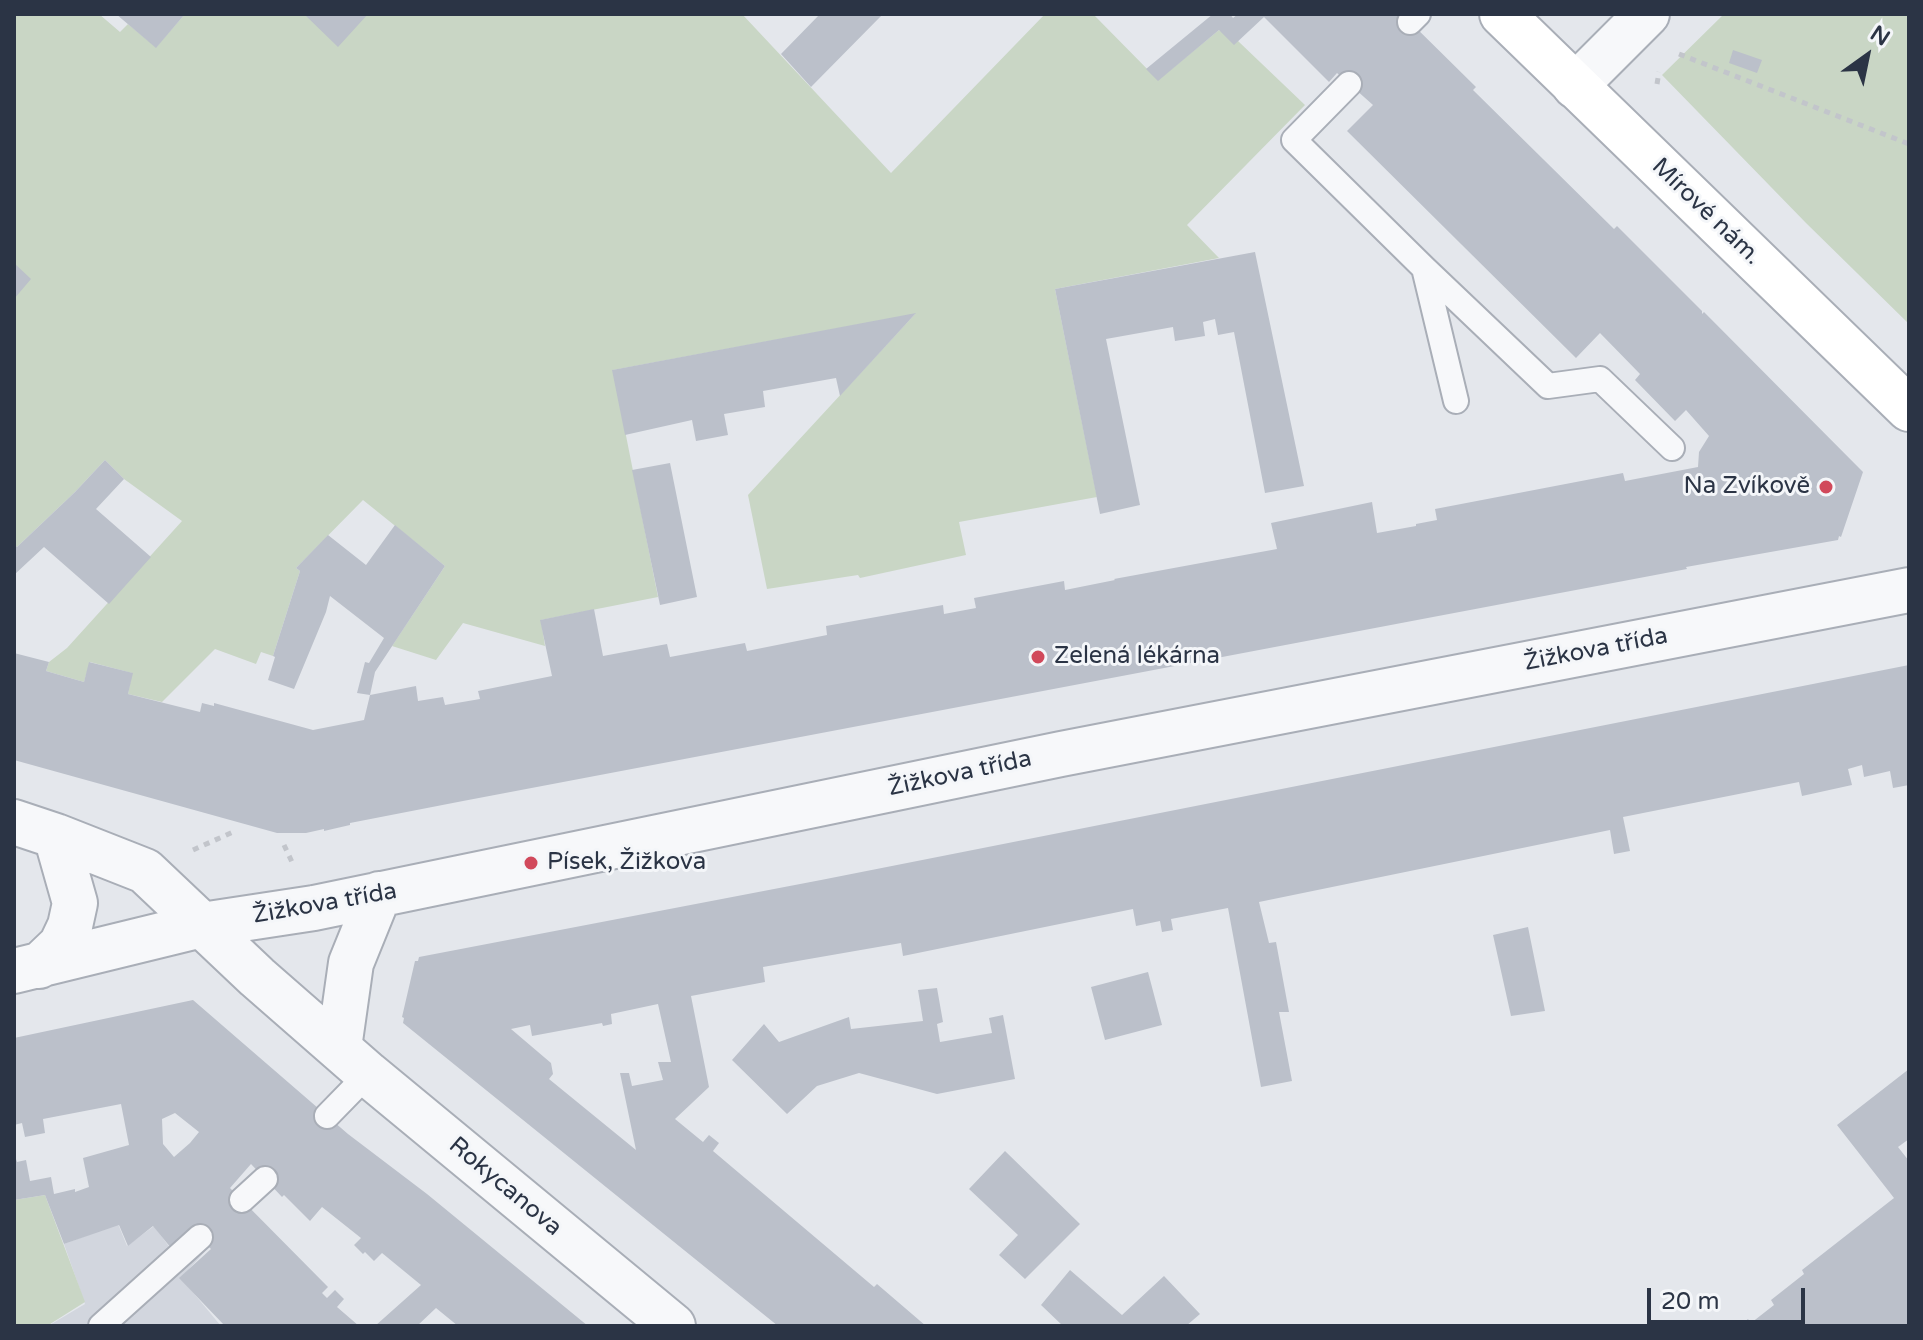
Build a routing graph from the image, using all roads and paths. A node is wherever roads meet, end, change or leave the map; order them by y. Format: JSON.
{"nodes":[{"id":1,"x":1502,"y":14,"type":"edge"},
{"id":2,"x":1647,"y":14,"type":"edge"},
{"id":3,"x":1668,"y":60,"type":"dead end"},
{"id":4,"x":1660,"y":67,"type":"dead end"},
{"id":5,"x":1349,"y":84,"type":"dead end"},
{"id":6,"x":1657,"y":84,"type":"dead end"},
{"id":7,"x":1575,"y":86,"type":"junction"},
{"id":8,"x":1909,"y":144,"type":"edge"},
{"id":9,"x":1424,"y":268,"type":"junction"},
{"id":10,"x":1456,"y":401,"type":"dead end"},
{"id":11,"x":1909,"y":409,"type":"edge"},
{"id":12,"x":1672,"y":448,"type":"dead end"},
{"id":13,"x":1909,"y":590,"type":"edge"},
{"id":14,"x":14,"y":822,"type":"edge"},
{"id":15,"x":56,"y":836,"type":"junction"},
{"id":16,"x":379,"y":894,"type":"junction"},
{"id":17,"x":202,"y":925,"type":"junction"},
{"id":18,"x":27,"y":969,"type":"edge"},
{"id":19,"x":353,"y":1061,"type":"junction"},
{"id":20,"x":327,"y":1116,"type":"dead end"},
{"id":21,"x":265,"y":1179,"type":"dead end"},
{"id":22,"x":242,"y":1200,"type":"dead end"},
{"id":23,"x":200,"y":1237,"type":"dead end"},
{"id":24,"x":101,"y":1326,"type":"edge"},
{"id":25,"x":673,"y":1326,"type":"edge"}],
"edges":[{"from":1,"to":7,"type":"main road","name":"Mírové nám."},
{"from":2,"to":7,"type":"street"},
{"from":3,"to":8,"type":"path"},
{"from":4,"to":6,"type":"path"},
{"from":5,"to":9,"type":"lane"},
{"from":7,"to":11,"type":"main road","name":"Mírové nám."},
{"from":9,"to":10,"type":"lane"},
{"from":9,"to":12,"type":"lane"},
{"from":13,"to":16,"type":"street","name":"Žižkova třída"},
{"from":14,"to":15,"type":"street","name":"Rokycanova"},
{"from":15,"to":17,"type":"street","name":"Rokycanova"},
{"from":15,"to":18,"type":"street"},
{"from":16,"to":17,"type":"street","name":"Žižkova třída"},
{"from":16,"to":19,"type":"street"},
{"from":17,"to":18,"type":"street","name":"Žižkova třída"},
{"from":17,"to":19,"type":"street","name":"Rokycanova"},
{"from":19,"to":20,"type":"lane"},
{"from":19,"to":25,"type":"street","name":"Rokycanova"},
{"from":21,"to":22,"type":"lane"},
{"from":23,"to":24,"type":"lane"}]}
